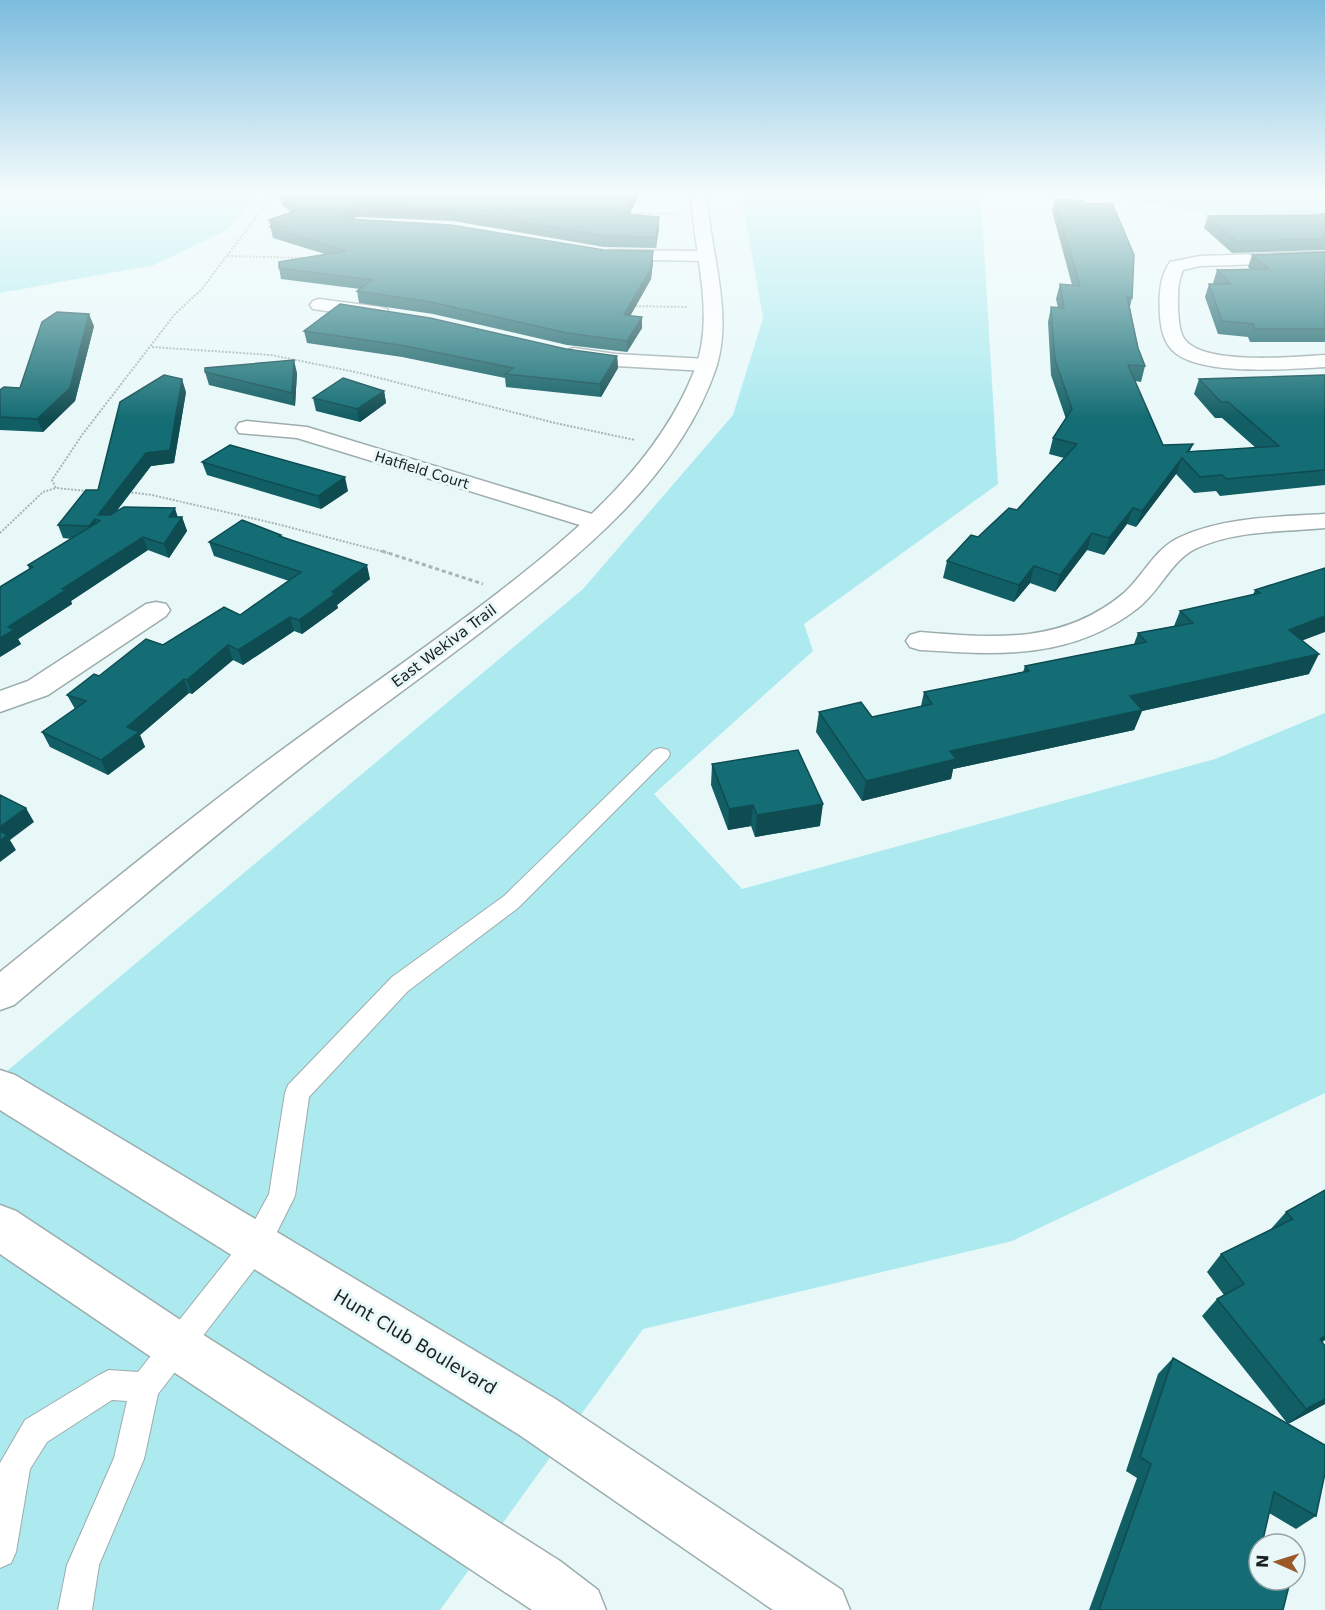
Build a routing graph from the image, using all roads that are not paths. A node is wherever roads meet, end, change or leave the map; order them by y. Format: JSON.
{"nodes":[{"id":1,"x":706,"y":268,"type":"edge"},
{"id":2,"x":1175,"y":268,"type":"edge"},
{"id":3,"x":319,"y":305,"type":"dead end"},
{"id":4,"x":400,"y":317,"type":"edge"},
{"id":5,"x":556,"y":351,"type":"edge"},
{"id":6,"x":1325,"y":362,"type":"edge"},
{"id":7,"x":707,"y":366,"type":"junction"},
{"id":8,"x":247,"y":428,"type":"dead end"},
{"id":9,"x":1325,"y":521,"type":"edge"},
{"id":10,"x":596,"y":523,"type":"junction"},
{"id":11,"x":156,"y":610,"type":"dead end"},
{"id":12,"x":920,"y":641,"type":"dead end"},
{"id":13,"x":0,"y":702,"type":"edge"},
{"id":14,"x":662,"y":754,"type":"dead end"},
{"id":15,"x":0,"y":993,"type":"edge"},
{"id":16,"x":0,"y":1088,"type":"edge"},
{"id":17,"x":0,"y":1227,"type":"edge"},
{"id":18,"x":256,"y":1245,"type":"junction"},
{"id":19,"x":177,"y":1346,"type":"junction"},
{"id":20,"x":145,"y":1387,"type":"junction"},
{"id":21,"x":0,"y":1552,"type":"edge"},
{"id":22,"x":75,"y":1610,"type":"edge"},
{"id":23,"x":578,"y":1610,"type":"edge"},
{"id":24,"x":822,"y":1610,"type":"edge"}],
"edges":[{"from":1,"to":7,"type":"street","name":"East Wekiva Trail"},
{"from":2,"to":6,"type":"street"},
{"from":3,"to":4,"type":"street"},
{"from":5,"to":7,"type":"street"},
{"from":7,"to":10,"type":"street","name":"East Wekiva Trail"},
{"from":8,"to":10,"type":"street","name":"Hatfield Court"},
{"from":9,"to":12,"type":"street"},
{"from":10,"to":15,"type":"street","name":"East Wekiva Trail"},
{"from":11,"to":13,"type":"street"},
{"from":14,"to":18,"type":"lane"},
{"from":16,"to":18,"type":"street","name":"Hunt Club Boulevard"},
{"from":17,"to":19,"type":"street"},
{"from":18,"to":19,"type":"lane"},
{"from":18,"to":24,"type":"street","name":"Hunt Club Boulevard"},
{"from":19,"to":20,"type":"lane"},
{"from":19,"to":23,"type":"street"},
{"from":20,"to":21,"type":"lane"},
{"from":20,"to":22,"type":"lane"}]}
